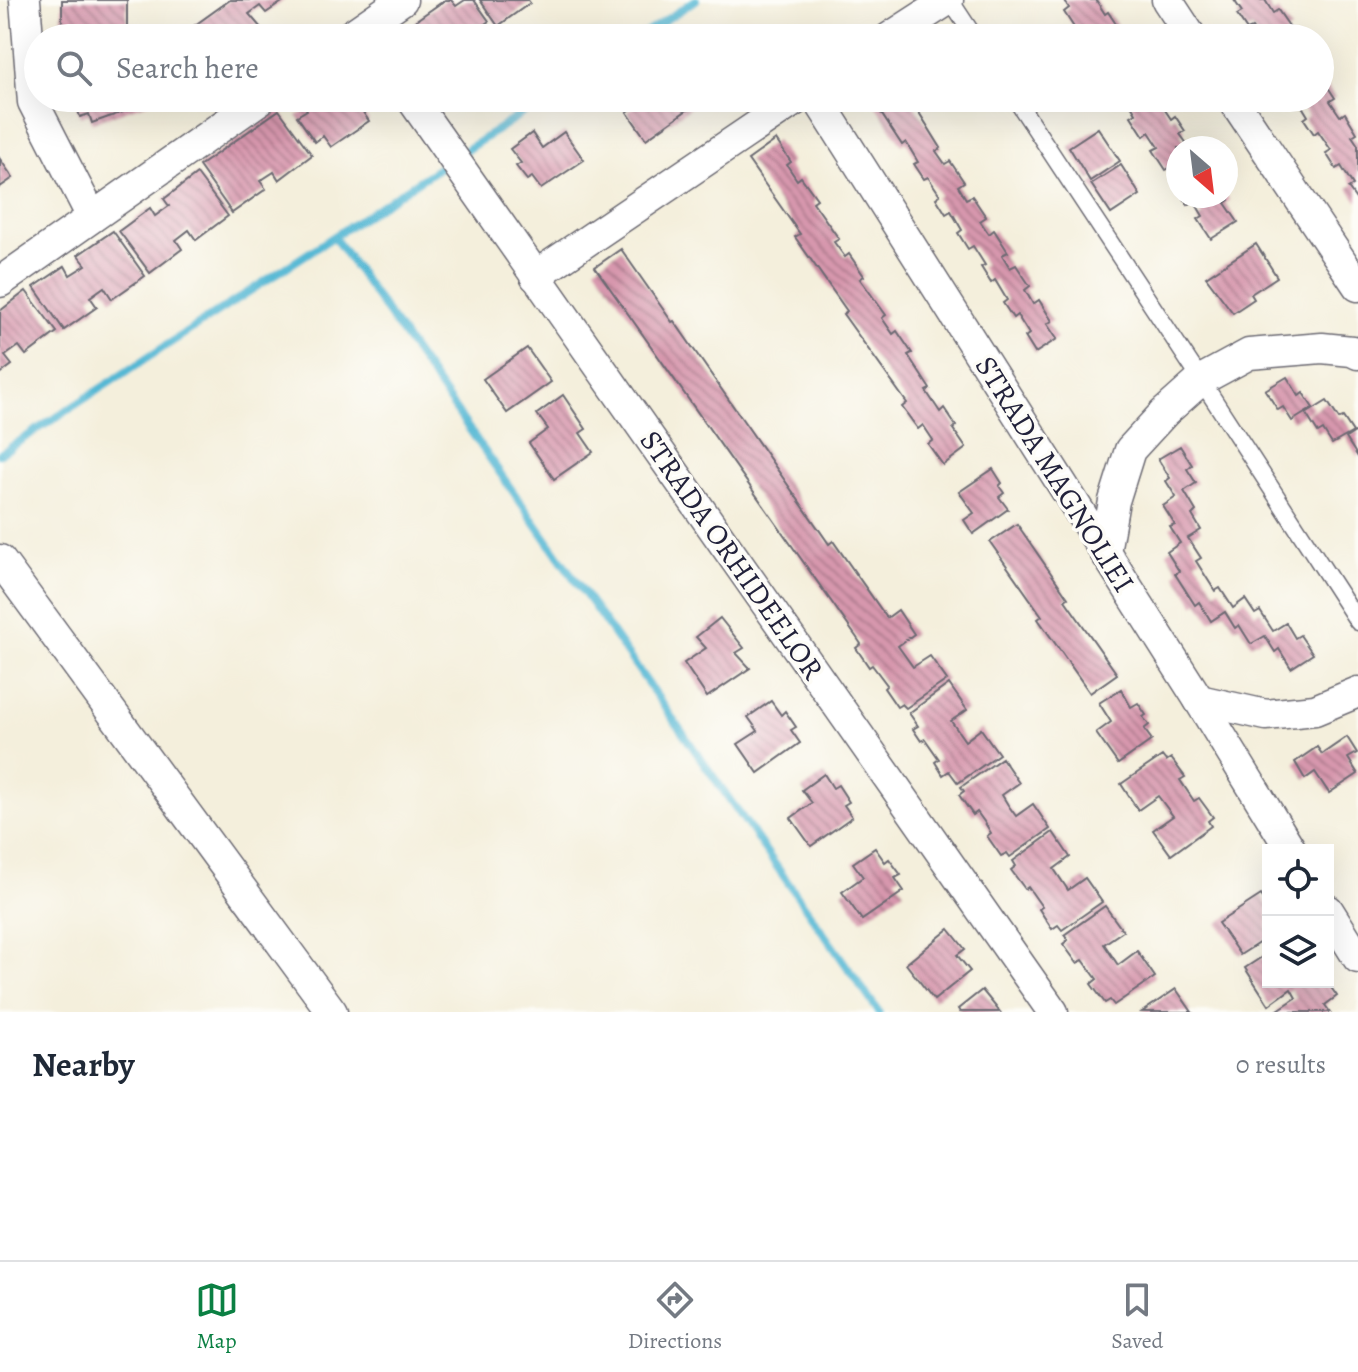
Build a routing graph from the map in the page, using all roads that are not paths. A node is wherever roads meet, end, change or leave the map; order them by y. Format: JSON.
{"nodes":[{"id":1,"x":25,"y":0,"type":"edge"},
{"id":2,"x":402,"y":0,"type":"edge"},
{"id":3,"x":949,"y":0,"type":"edge"},
{"id":4,"x":1167,"y":0,"type":"edge"},
{"id":5,"x":27,"y":24,"type":"edge"},
{"id":6,"x":373,"y":24,"type":"edge"},
{"id":7,"x":911,"y":24,"type":"edge"},
{"id":8,"x":965,"y":24,"type":"edge"},
{"id":9,"x":1183,"y":24,"type":"edge"},
{"id":10,"x":38,"y":112,"type":"edge"},
{"id":11,"x":242,"y":112,"type":"edge"},
{"id":12,"x":421,"y":112,"type":"edge"},
{"id":13,"x":777,"y":112,"type":"edge"},
{"id":14,"x":826,"y":112,"type":"edge"},
{"id":15,"x":1024,"y":112,"type":"edge"},
{"id":16,"x":1241,"y":112,"type":"edge"},
{"id":17,"x":92,"y":217,"type":"junction"},
{"id":18,"x":535,"y":276,"type":"junction"},
{"id":19,"x":0,"y":282,"type":"edge"},
{"id":20,"x":1358,"y":286,"type":"edge"},
{"id":21,"x":1358,"y":354,"type":"edge"},
{"id":22,"x":1201,"y":380,"type":"junction"},
{"id":23,"x":1105,"y":552,"type":"junction"},
{"id":24,"x":0,"y":560,"type":"edge"},
{"id":25,"x":1358,"y":622,"type":"edge"},
{"id":26,"x":1358,"y":692,"type":"edge"},
{"id":27,"x":1199,"y":700,"type":"junction"},
{"id":28,"x":1287,"y":844,"type":"edge"},
{"id":29,"x":1332,"y":916,"type":"edge"},
{"id":30,"x":1358,"y":958,"type":"edge"},
{"id":31,"x":332,"y":1012,"type":"edge"},
{"id":32,"x":1053,"y":1012,"type":"edge"}],
"edges":[{"from":1,"to":5,"type":"street"},
{"from":2,"to":6,"type":"street"},
{"from":3,"to":7,"type":"street"},
{"from":3,"to":8,"type":"lane"},
{"from":4,"to":9,"type":"street"},
{"from":10,"to":17,"type":"street"},
{"from":11,"to":17,"type":"street"},
{"from":12,"to":18,"type":"street","name":"STRADA ORHIDEELOR"},
{"from":13,"to":18,"type":"street"},
{"from":14,"to":23,"type":"street","name":"STRADA MAGNOLIEI"},
{"from":15,"to":22,"type":"lane"},
{"from":16,"to":20,"type":"street"},
{"from":17,"to":19,"type":"street"},
{"from":18,"to":32,"type":"street","name":"STRADA ORHIDEELOR"},
{"from":21,"to":22,"type":"street"},
{"from":22,"to":23,"type":"street"},
{"from":22,"to":25,"type":"lane"},
{"from":23,"to":27,"type":"street","name":"STRADA MAGNOLIEI"},
{"from":24,"to":31,"type":"street"},
{"from":26,"to":27,"type":"street"},
{"from":27,"to":28,"type":"street","name":"STRADA MAGNOLIEI"},
{"from":29,"to":30,"type":"street"}]}
